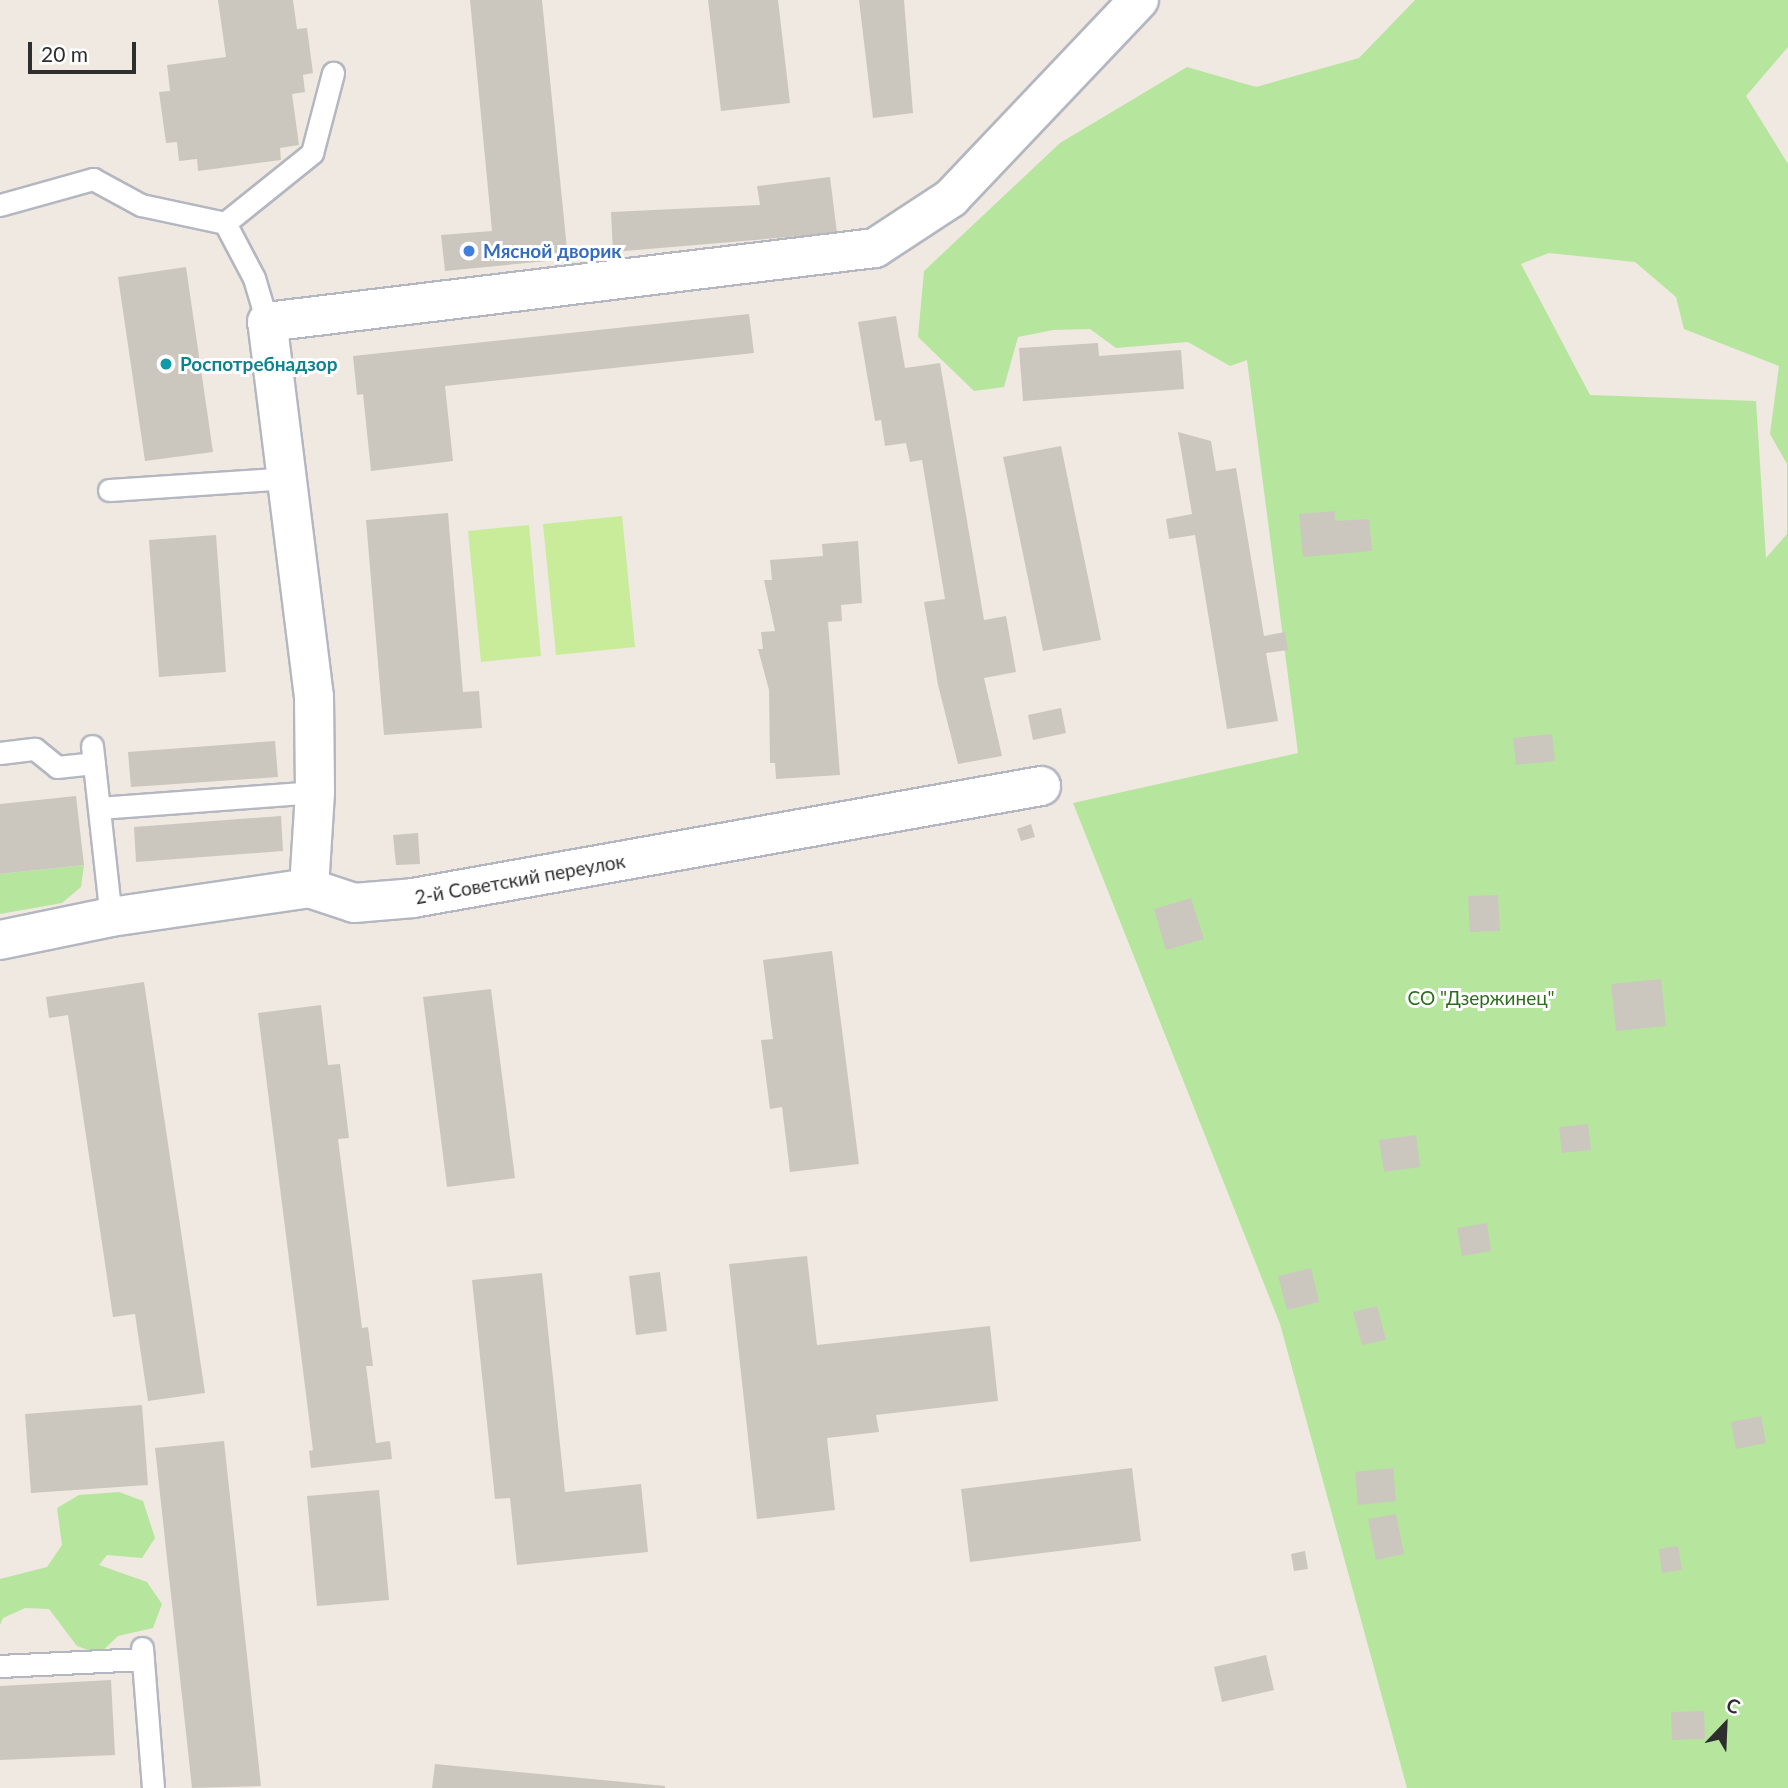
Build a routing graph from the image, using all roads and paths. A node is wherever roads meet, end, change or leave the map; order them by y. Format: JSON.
{"nodes":[{"id":1,"x":1139,"y":0,"type":"edge"},
{"id":2,"x":333,"y":73,"type":"dead end"},
{"id":3,"x":0,"y":205,"type":"edge"},
{"id":4,"x":225,"y":223,"type":"junction"},
{"id":5,"x":267,"y":323,"type":"junction"},
{"id":6,"x":289,"y":478,"type":"junction"},
{"id":7,"x":109,"y":490,"type":"dead end"},
{"id":8,"x":0,"y":753,"type":"edge"},
{"id":9,"x":1041,"y":786,"type":"dead end"},
{"id":10,"x":315,"y":792,"type":"junction"},
{"id":11,"x":99,"y":808,"type":"junction"},
{"id":12,"x":309,"y":888,"type":"junction"},
{"id":13,"x":111,"y":917,"type":"junction"},
{"id":14,"x":0,"y":940,"type":"edge"},
{"id":15,"x":0,"y":1666,"type":"edge"},
{"id":16,"x":153,"y":1788,"type":"edge"}],
"edges":[{"from":1,"to":5,"type":"street"},
{"from":2,"to":4,"type":"lane"},
{"from":3,"to":4,"type":"lane"},
{"from":4,"to":5,"type":"lane"},
{"from":5,"to":6,"type":"street"},
{"from":6,"to":7,"type":"lane"},
{"from":6,"to":10,"type":"street"},
{"from":8,"to":11,"type":"lane"},
{"from":9,"to":12,"type":"street","name":"2-й Советский переулок"},
{"from":10,"to":11,"type":"lane"},
{"from":10,"to":12,"type":"street"},
{"from":11,"to":13,"type":"lane"},
{"from":12,"to":13,"type":"street","name":"2-й Советский переулок"},
{"from":13,"to":14,"type":"street","name":"2-й Советский переулок"},
{"from":15,"to":16,"type":"lane"}]}
